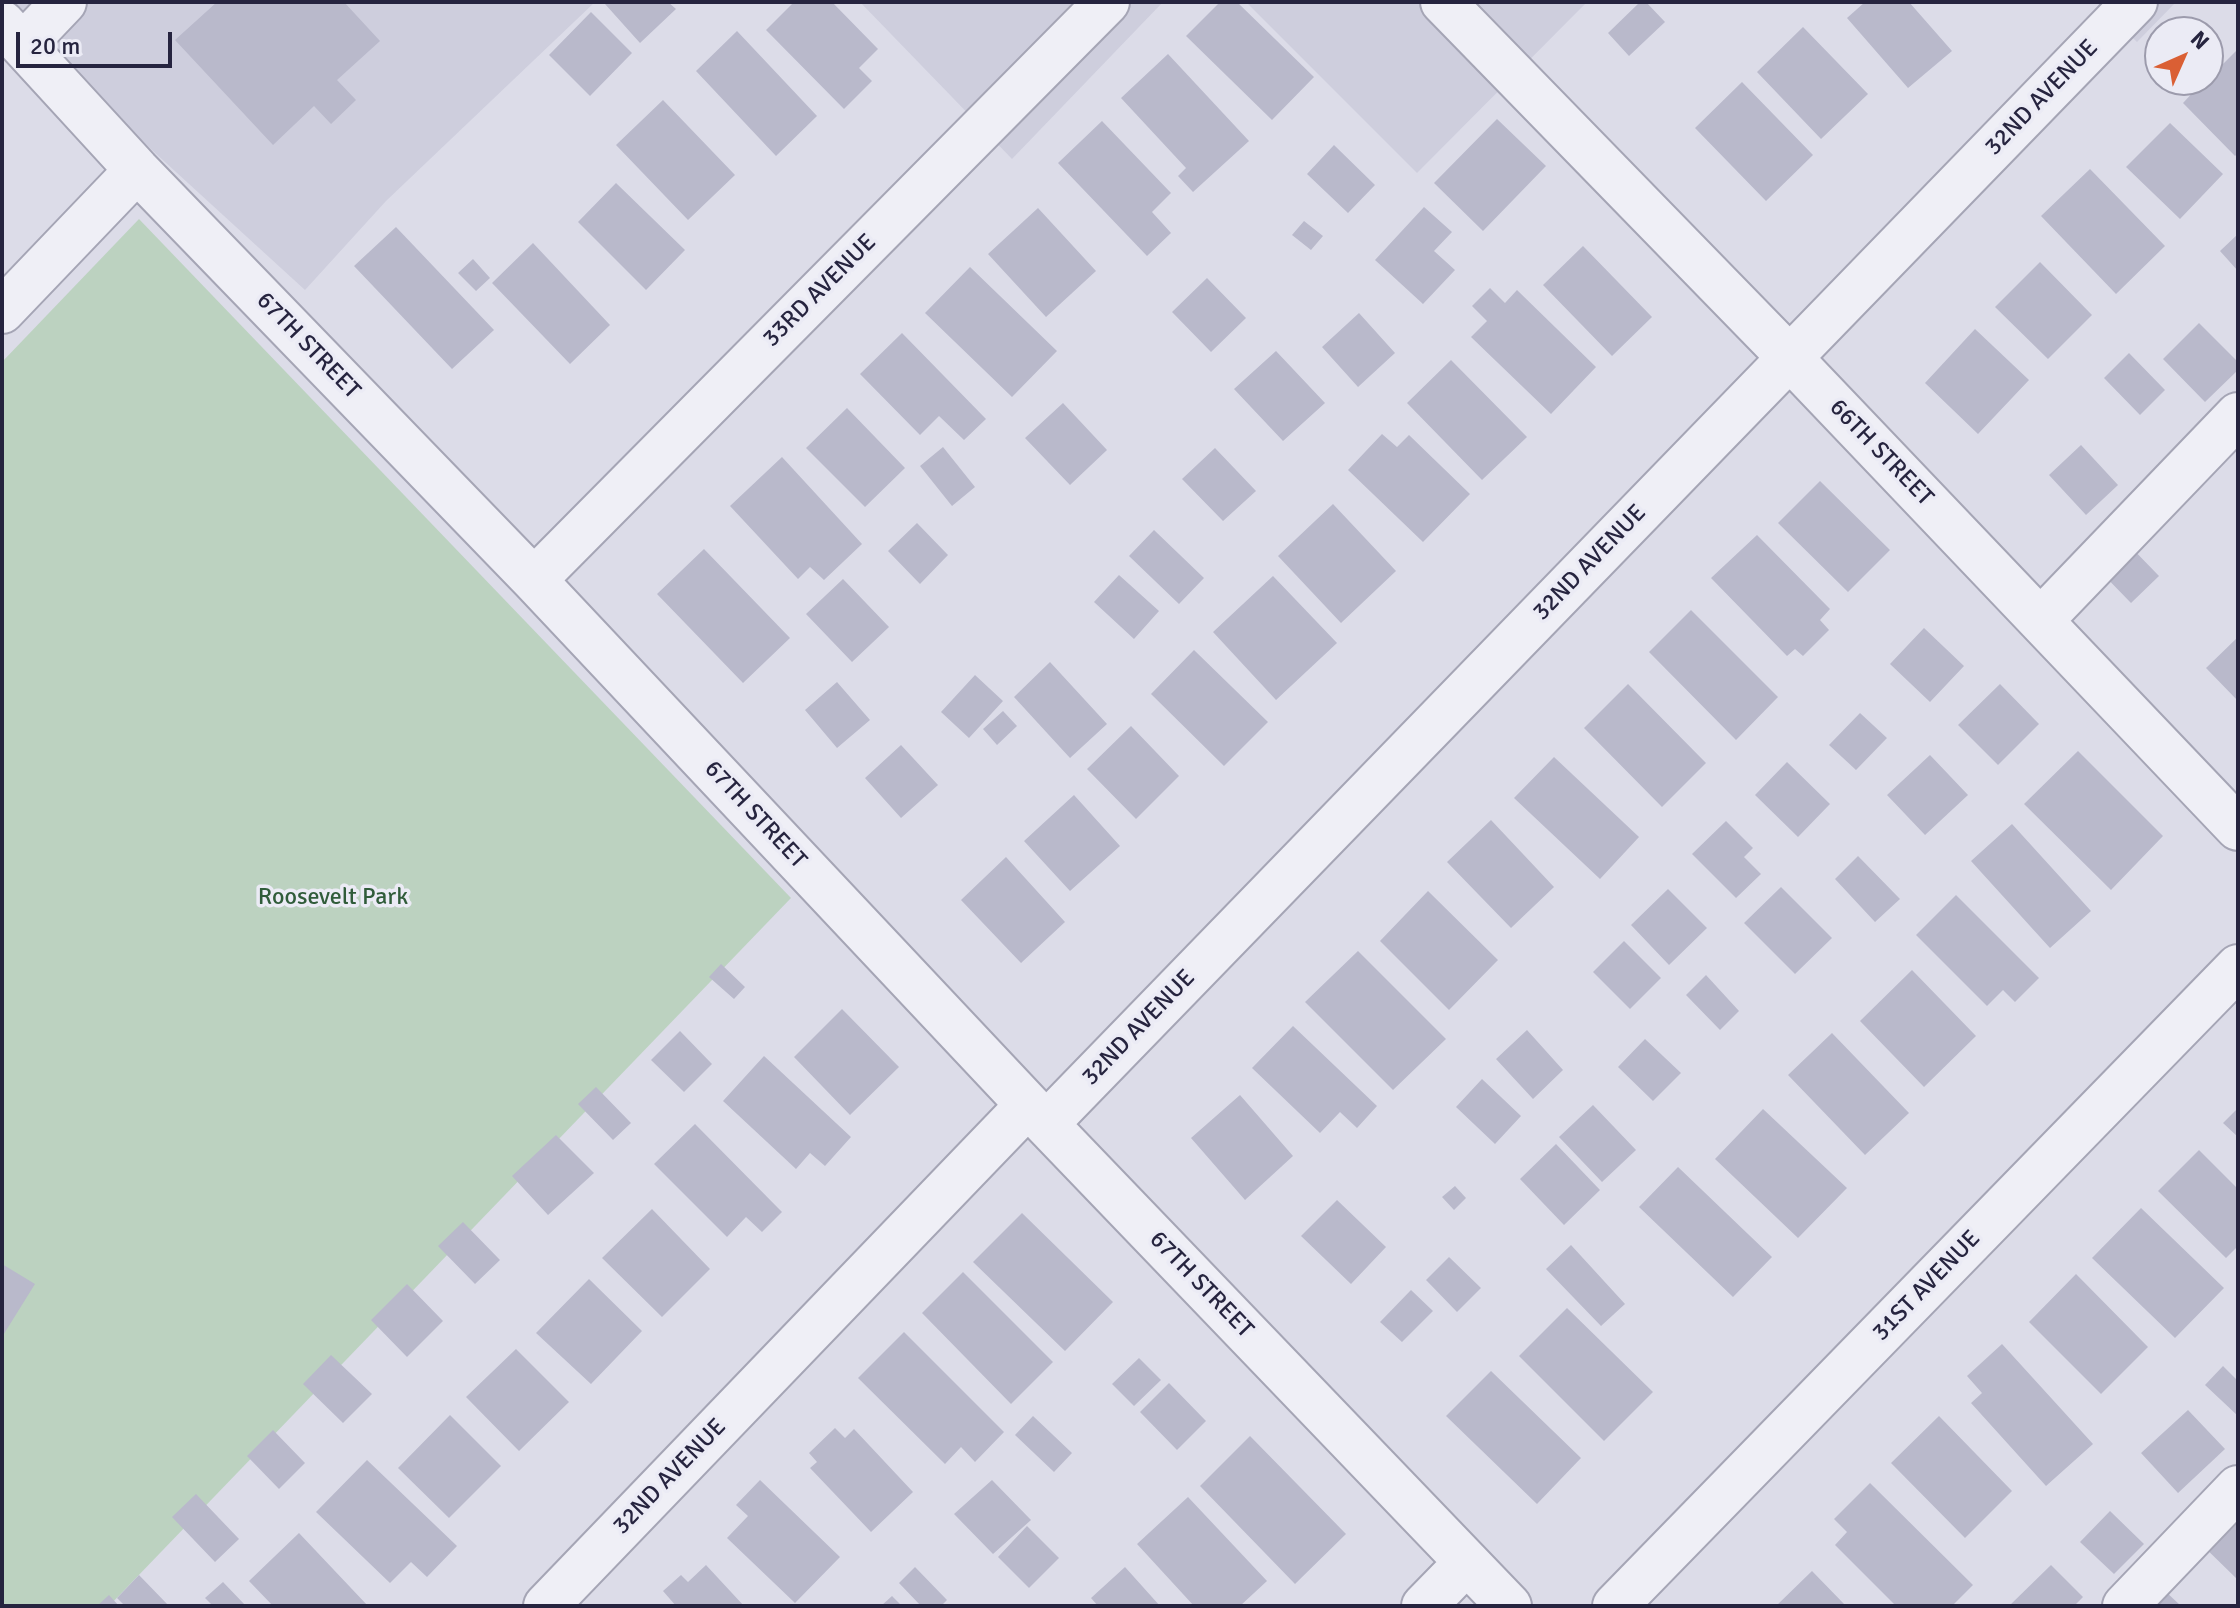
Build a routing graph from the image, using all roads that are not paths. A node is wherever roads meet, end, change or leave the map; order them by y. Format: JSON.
{"nodes":[{"id":1,"x":64,"y":2,"type":"edge"},
{"id":2,"x":1107,"y":2,"type":"edge"},
{"id":3,"x":1443,"y":2,"type":"edge"},
{"id":4,"x":2135,"y":2,"type":"edge"},
{"id":5,"x":12,"y":34,"type":"edge"},
{"id":6,"x":137,"y":170,"type":"junction"},
{"id":7,"x":2,"y":311,"type":"edge"},
{"id":8,"x":1789,"y":357,"type":"junction"},
{"id":9,"x":2238,"y":415,"type":"edge"},
{"id":10,"x":534,"y":580,"type":"junction"},
{"id":11,"x":2041,"y":620,"type":"junction"},
{"id":12,"x":2238,"y":828,"type":"edge"},
{"id":13,"x":2238,"y":967,"type":"edge"},
{"id":14,"x":1037,"y":1115,"type":"junction"},
{"id":15,"x":2238,"y":1488,"type":"edge"},
{"id":16,"x":1466,"y":1563,"type":"junction"},
{"id":17,"x":546,"y":1606,"type":"edge"},
{"id":18,"x":1424,"y":1606,"type":"edge"},
{"id":19,"x":1509,"y":1606,"type":"edge"},
{"id":20,"x":1615,"y":1606,"type":"edge"},
{"id":21,"x":2125,"y":1606,"type":"edge"}],
"edges":[{"from":1,"to":5,"type":"street"},
{"from":2,"to":10,"type":"street","name":"33RD AVENUE"},
{"from":3,"to":8,"type":"street","name":"66TH STREET"},
{"from":4,"to":8,"type":"street","name":"32ND AVENUE"},
{"from":5,"to":6,"type":"street","name":"67TH STREET"},
{"from":6,"to":7,"type":"street"},
{"from":6,"to":10,"type":"street","name":"67TH STREET"},
{"from":8,"to":11,"type":"street","name":"66TH STREET"},
{"from":8,"to":14,"type":"street","name":"32ND AVENUE"},
{"from":9,"to":11,"type":"street"},
{"from":10,"to":14,"type":"street","name":"67TH STREET"},
{"from":11,"to":12,"type":"street","name":"66TH STREET"},
{"from":13,"to":20,"type":"street","name":"31ST AVENUE"},
{"from":14,"to":16,"type":"street","name":"67TH STREET"},
{"from":14,"to":17,"type":"street","name":"32ND AVENUE"},
{"from":15,"to":21,"type":"street"},
{"from":16,"to":18,"type":"street"},
{"from":16,"to":19,"type":"street","name":"67TH STREET"}]}
